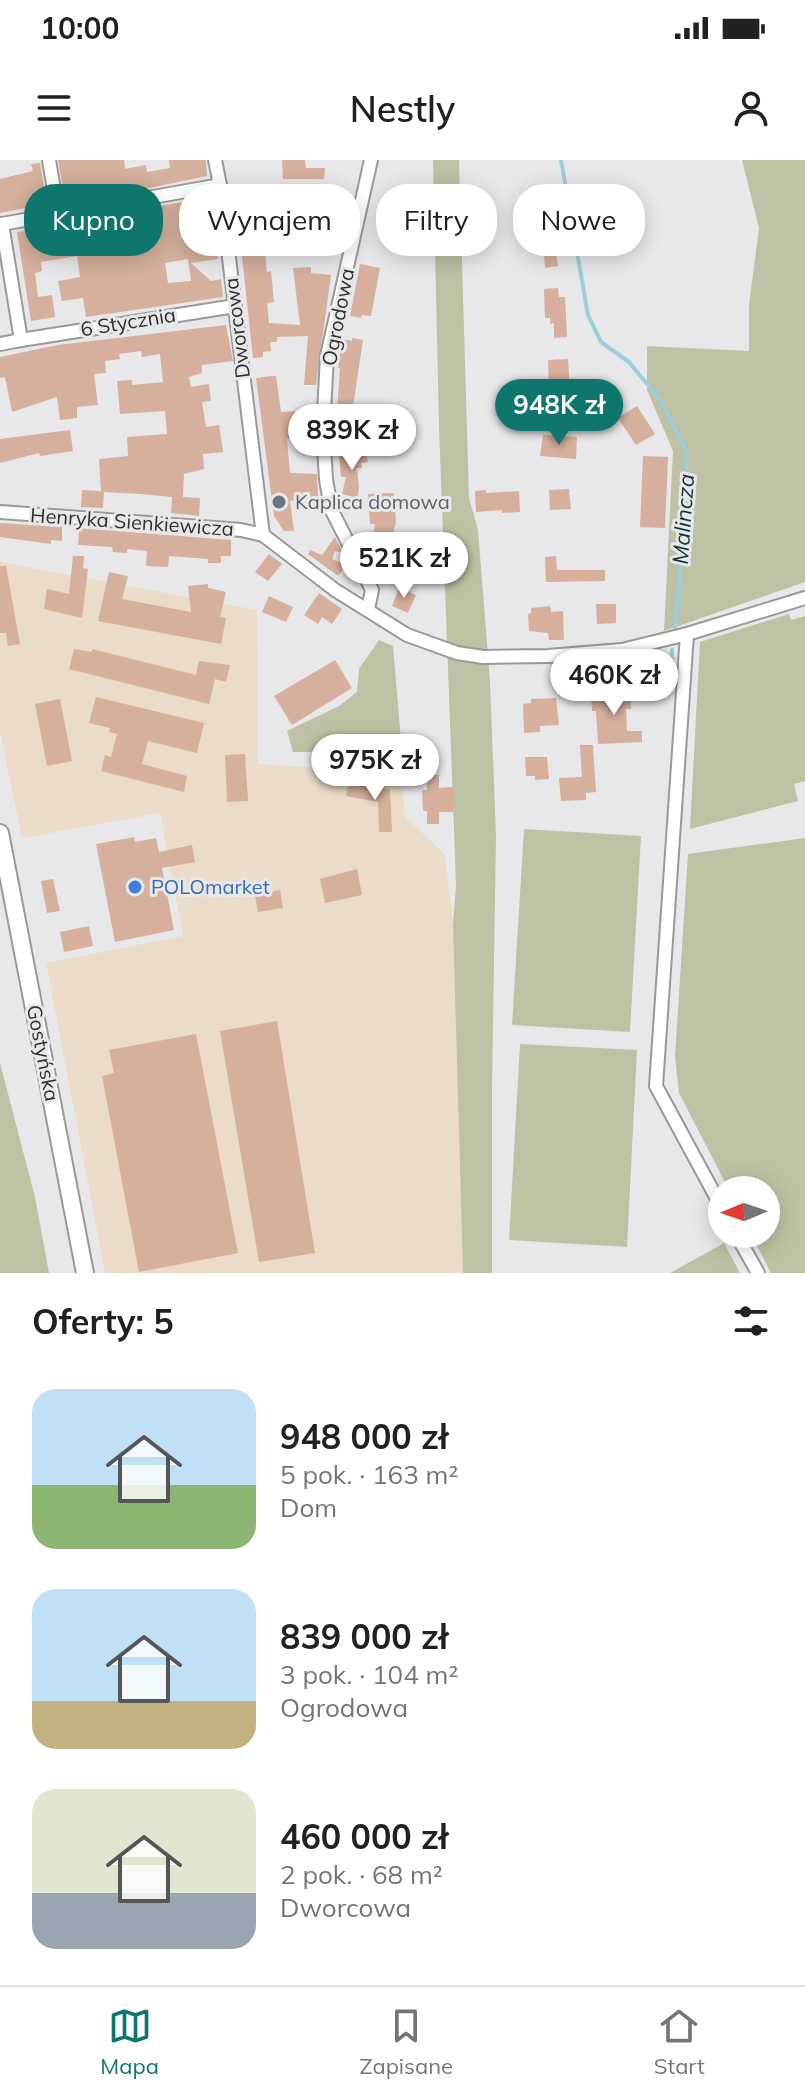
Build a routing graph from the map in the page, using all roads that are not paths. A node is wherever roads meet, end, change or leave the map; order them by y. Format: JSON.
{"nodes":[{"id":1,"x":49,"y":160,"type":"edge"},
{"id":2,"x":215,"y":160,"type":"edge"},
{"id":3,"x":371,"y":160,"type":"edge"},
{"id":4,"x":53,"y":184,"type":"edge"},
{"id":5,"x":220,"y":184,"type":"edge"},
{"id":6,"x":24,"y":220,"type":"edge"},
{"id":7,"x":1,"y":224,"type":"edge"},
{"id":8,"x":229,"y":256,"type":"edge"},
{"id":9,"x":235,"y":306,"type":"junction"},
{"id":10,"x":21,"y":340,"type":"junction"},
{"id":11,"x":0,"y":344,"type":"edge"},
{"id":12,"x":0,"y":512,"type":"edge"},
{"id":13,"x":263,"y":535,"type":"junction"},
{"id":14,"x":805,"y":598,"type":"edge"},
{"id":15,"x":368,"y":609,"type":"junction"},
{"id":16,"x":687,"y":634,"type":"junction"},
{"id":17,"x":0,"y":833,"type":"edge"},
{"id":18,"x":708,"y":1182,"type":"edge"},
{"id":19,"x":744,"y":1248,"type":"edge"},
{"id":20,"x":85,"y":1273,"type":"edge"},
{"id":21,"x":758,"y":1273,"type":"edge"}],
"edges":[{"from":1,"to":4,"type":"street"},
{"from":2,"to":5,"type":"street","name":"Dworcowa"},
{"from":3,"to":15,"type":"street","name":"Ogrodowa"},
{"from":6,"to":7,"type":"street"},
{"from":7,"to":10,"type":"street"},
{"from":8,"to":9,"type":"street","name":"Dworcowa"},
{"from":9,"to":10,"type":"street","name":"6 Stycznia"},
{"from":9,"to":13,"type":"street","name":"Dworcowa"},
{"from":10,"to":11,"type":"street","name":"6 Stycznia"},
{"from":12,"to":13,"type":"street","name":"Henryka Sienkiewicza"},
{"from":13,"to":15,"type":"street"},
{"from":14,"to":16,"type":"street"},
{"from":15,"to":16,"type":"street"},
{"from":16,"to":18,"type":"street"},
{"from":17,"to":20,"type":"street","name":"Gostyńska"},
{"from":19,"to":21,"type":"street"}]}
